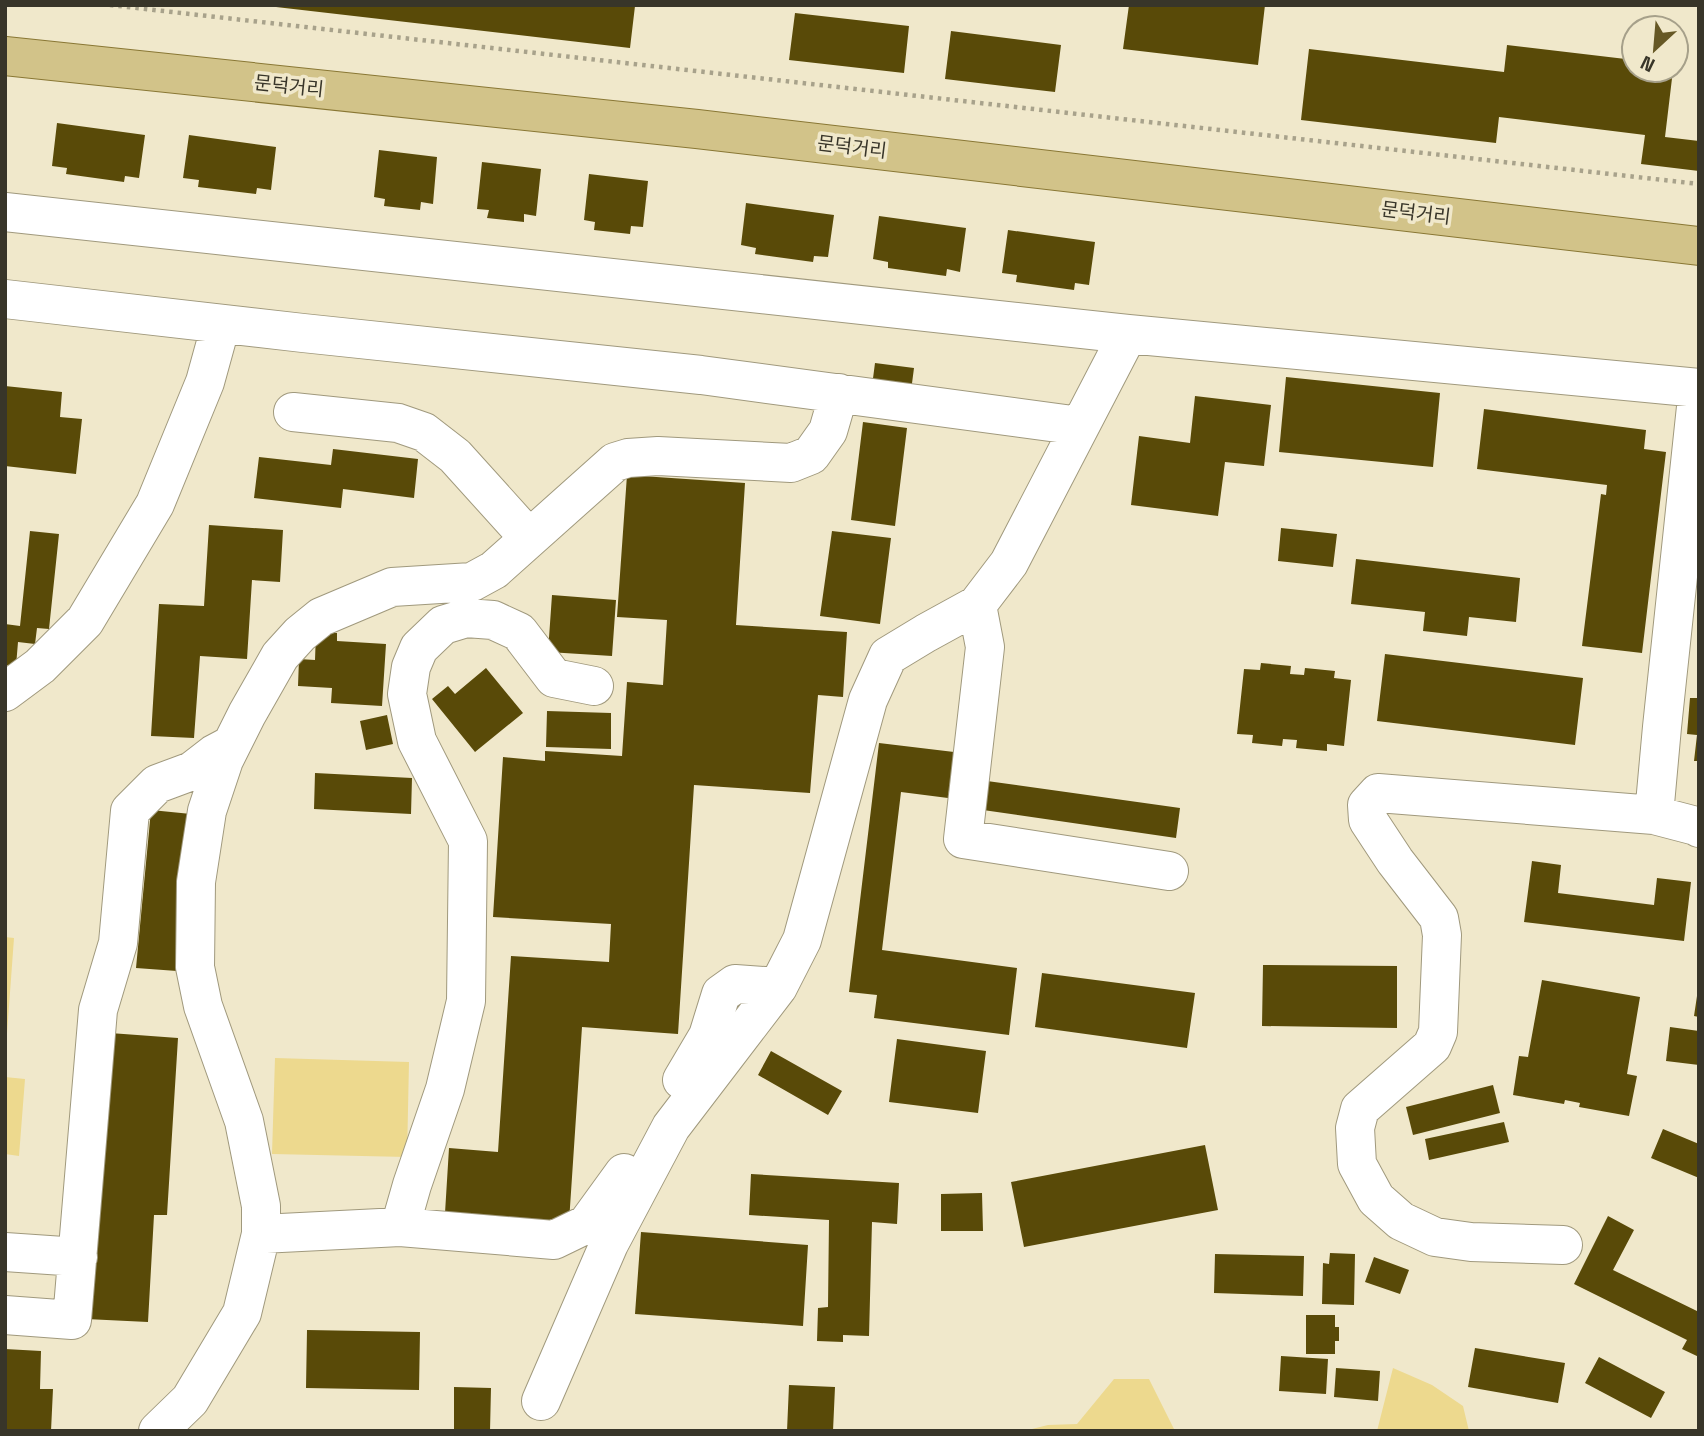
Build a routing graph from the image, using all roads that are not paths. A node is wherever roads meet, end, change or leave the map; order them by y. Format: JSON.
{"nodes":[{"id":1,"x":5,"y":56,"type":"edge"},
{"id":2,"x":5,"y":212,"type":"edge"},
{"id":3,"x":1699,"y":246,"type":"edge"},
{"id":4,"x":5,"y":299,"type":"edge"},
{"id":5,"x":221,"y":324,"type":"junction"},
{"id":6,"x":1128,"y":334,"type":"junction"},
{"id":7,"x":1698,"y":388,"type":"edge"},
{"id":8,"x":839,"y":393,"type":"junction"},
{"id":9,"x":293,"y":412,"type":"dead end"},
{"id":10,"x":1080,"y":426,"type":"junction"},
{"id":11,"x":529,"y":538,"type":"junction"},
{"id":12,"x":977,"y":604,"type":"junction"},
{"id":13,"x":594,"y":686,"type":"dead end"},
{"id":14,"x":5,"y":692,"type":"edge"},
{"id":15,"x":231,"y":745,"type":"junction"},
{"id":16,"x":1654,"y":815,"type":"junction"},
{"id":17,"x":1699,"y":828,"type":"edge"},
{"id":18,"x":1169,"y":871,"type":"dead end"},
{"id":19,"x":778,"y":987,"type":"junction"},
{"id":20,"x":400,"y":1227,"type":"junction"},
{"id":21,"x":261,"y":1234,"type":"junction"},
{"id":22,"x":1563,"y":1245,"type":"dead end"},
{"id":23,"x":5,"y":1252,"type":"edge"},
{"id":24,"x":78,"y":1257,"type":"junction"},
{"id":25,"x":5,"y":1315,"type":"edge"},
{"id":26,"x":541,"y":1401,"type":"dead end"},
{"id":27,"x":158,"y":1431,"type":"edge"}],
"edges":[{"from":1,"to":3,"type":"main road","name":"문덕거리"},
{"from":2,"to":6,"type":"street"},
{"from":4,"to":5,"type":"street"},
{"from":5,"to":8,"type":"street"},
{"from":5,"to":14,"type":"street"},
{"from":6,"to":7,"type":"street"},
{"from":6,"to":10,"type":"street"},
{"from":7,"to":16,"type":"street"},
{"from":8,"to":10,"type":"street"},
{"from":8,"to":11,"type":"street"},
{"from":9,"to":11,"type":"street"},
{"from":10,"to":12,"type":"street"},
{"from":11,"to":15,"type":"street"},
{"from":12,"to":18,"type":"street"},
{"from":12,"to":19,"type":"street"},
{"from":13,"to":20,"type":"street"},
{"from":15,"to":21,"type":"street"},
{"from":15,"to":24,"type":"street"},
{"from":16,"to":17,"type":"street"},
{"from":16,"to":22,"type":"street"},
{"from":19,"to":20,"type":"street"},
{"from":19,"to":26,"type":"street"},
{"from":20,"to":21,"type":"street"},
{"from":21,"to":27,"type":"street"},
{"from":23,"to":24,"type":"street"},
{"from":24,"to":25,"type":"street"}]}
